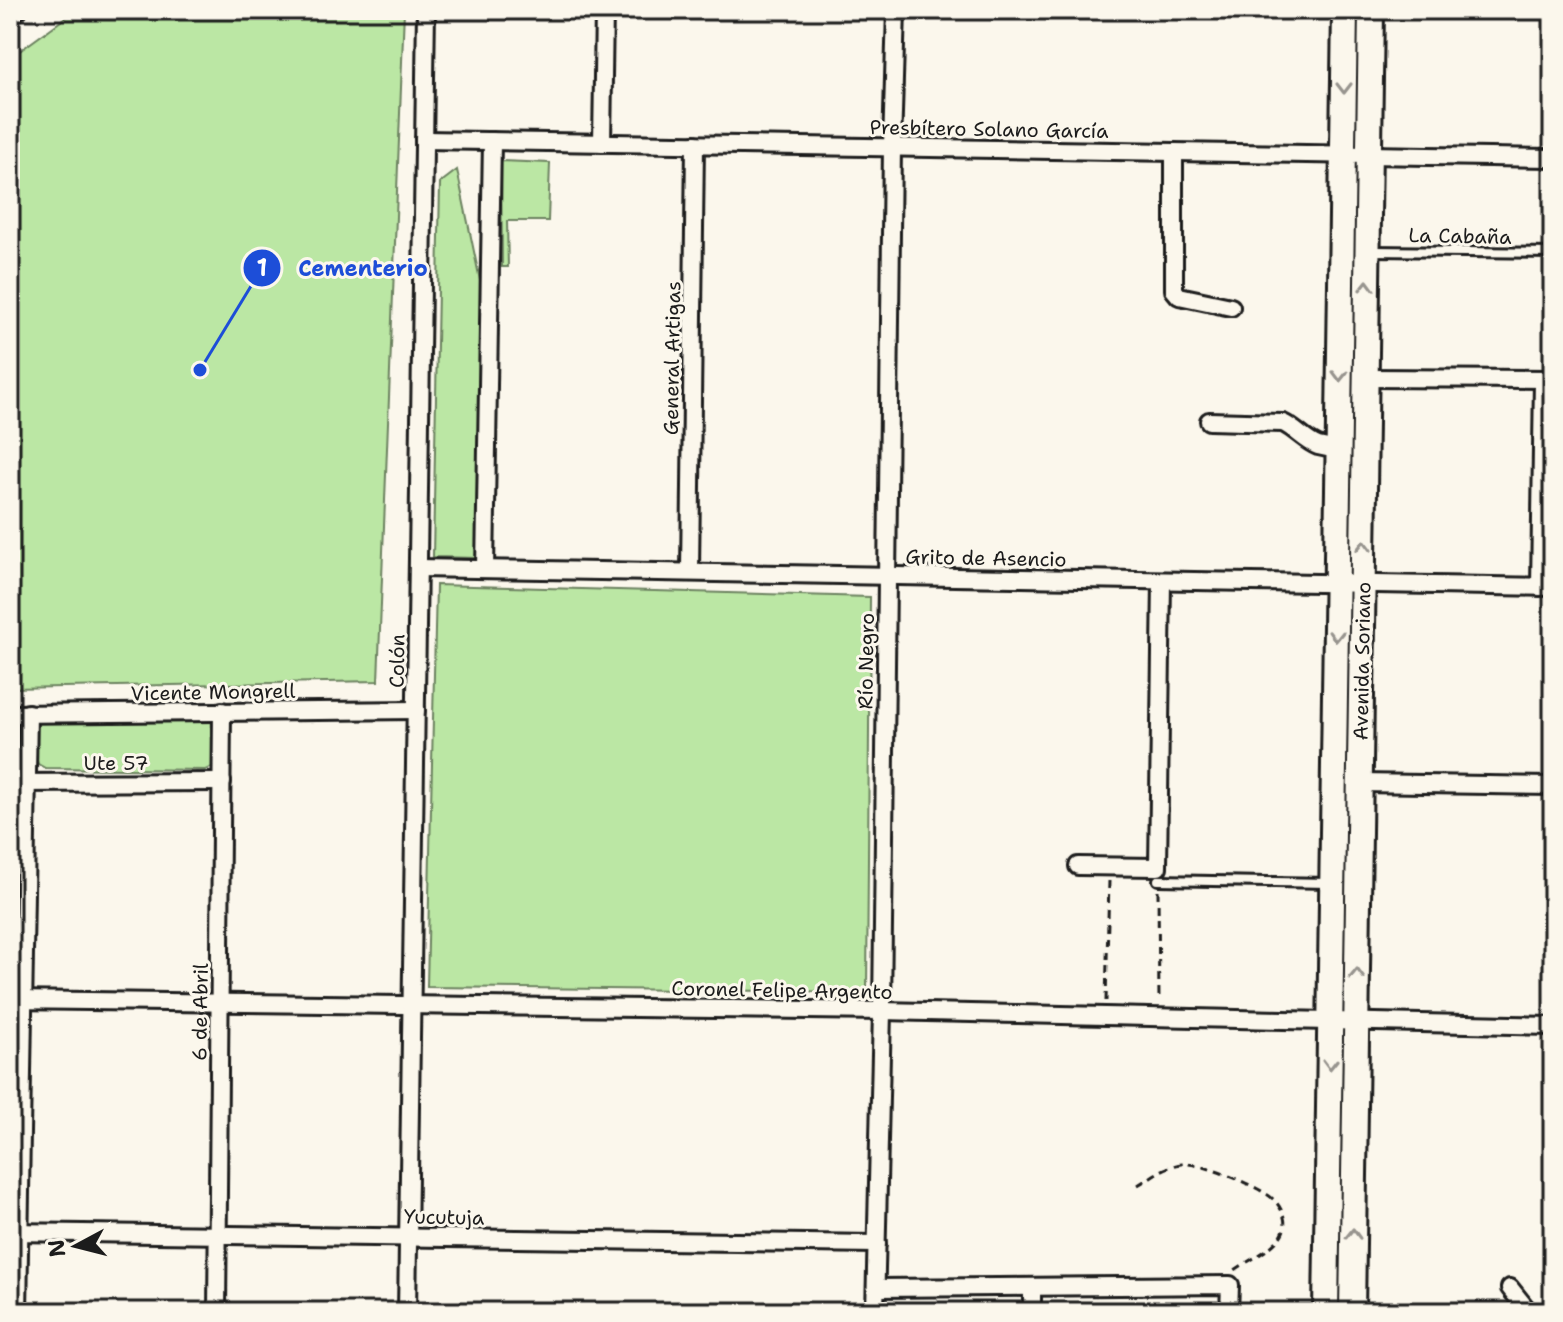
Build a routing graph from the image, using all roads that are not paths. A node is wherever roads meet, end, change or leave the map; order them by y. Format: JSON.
{"nodes":[{"id":1,"x":18,"y":10,"type":"edge"},
{"id":2,"x":426,"y":10,"type":"edge"},
{"id":3,"x":604,"y":10,"type":"edge"},
{"id":4,"x":896,"y":10,"type":"edge"},
{"id":5,"x":1345,"y":10,"type":"edge"},
{"id":6,"x":1371,"y":10,"type":"edge"},
{"id":7,"x":10,"y":16,"type":"edge"},
{"id":8,"x":424,"y":140,"type":"junction"},
{"id":9,"x":492,"y":141,"type":"junction"},
{"id":10,"x":602,"y":143,"type":"junction"},
{"id":11,"x":695,"y":144,"type":"junction"},
{"id":12,"x":892,"y":147,"type":"junction"},
{"id":13,"x":1174,"y":152,"type":"junction"},
{"id":14,"x":1343,"y":154,"type":"junction"},
{"id":15,"x":1369,"y":155,"type":"junction"},
{"id":16,"x":1553,"y":158,"type":"edge"},
{"id":17,"x":1367,"y":251,"type":"junction"},
{"id":18,"x":1553,"y":253,"type":"edge"},
{"id":19,"x":1231,"y":307,"type":"dead end"},
{"id":20,"x":1365,"y":378,"type":"junction"},
{"id":21,"x":1548,"y":379,"type":"edge"},
{"id":22,"x":1209,"y":421,"type":"dead end"},
{"id":23,"x":1339,"y":449,"type":"junction"},
{"id":24,"x":418,"y":568,"type":"junction"},
{"id":25,"x":485,"y":569,"type":"junction"},
{"id":26,"x":690,"y":572,"type":"junction"},
{"id":27,"x":887,"y":576,"type":"junction"},
{"id":28,"x":1162,"y":581,"type":"junction"},
{"id":29,"x":1337,"y":583,"type":"junction"},
{"id":30,"x":1363,"y":584,"type":"junction"},
{"id":31,"x":1547,"y":587,"type":"edge"},
{"id":32,"x":416,"y":710,"type":"junction"},
{"id":33,"x":222,"y":711,"type":"junction"},
{"id":34,"x":28,"y":713,"type":"junction"},
{"id":35,"x":10,"y":714,"type":"edge"},
{"id":36,"x":222,"y":782,"type":"junction"},
{"id":37,"x":10,"y":783,"type":"edge"},
{"id":38,"x":28,"y":783,"type":"junction"},
{"id":39,"x":1360,"y":783,"type":"junction"},
{"id":40,"x":1553,"y":786,"type":"edge"},
{"id":41,"x":1078,"y":866,"type":"dead end"},
{"id":42,"x":1158,"y":880,"type":"road end"},
{"id":43,"x":1331,"y":883,"type":"junction"},
{"id":44,"x":17,"y":1000,"type":"edge"},
{"id":45,"x":220,"y":1002,"type":"junction"},
{"id":46,"x":412,"y":1005,"type":"junction"},
{"id":47,"x":882,"y":1011,"type":"junction"},
{"id":48,"x":1330,"y":1022,"type":"junction"},
{"id":49,"x":1356,"y":1022,"type":"junction"},
{"id":50,"x":1553,"y":1026,"type":"edge"},
{"id":51,"x":15,"y":1232,"type":"edge"},
{"id":52,"x":217,"y":1235,"type":"junction"},
{"id":53,"x":408,"y":1237,"type":"junction"},
{"id":54,"x":877,"y":1244,"type":"junction"},
{"id":55,"x":1032,"y":1287,"type":"junction"},
{"id":56,"x":876,"y":1288,"type":"junction"},
{"id":57,"x":1510,"y":1288,"type":"dead end"},
{"id":58,"x":18,"y":1312,"type":"edge"},
{"id":59,"x":217,"y":1312,"type":"edge"},
{"id":60,"x":407,"y":1312,"type":"edge"},
{"id":61,"x":875,"y":1312,"type":"edge"},
{"id":62,"x":1032,"y":1312,"type":"edge"},
{"id":63,"x":1229,"y":1312,"type":"edge"},
{"id":64,"x":1326,"y":1312,"type":"edge"},
{"id":65,"x":1352,"y":1312,"type":"edge"},
{"id":66,"x":1529,"y":1312,"type":"edge"}],
"edges":[{"from":1,"to":7,"type":"street"},
{"from":2,"to":8,"type":"street","name":"Colón"},
{"from":3,"to":10,"type":"street"},
{"from":4,"to":12,"type":"street","name":"Río Negro"},
{"from":5,"to":14,"type":"street","name":"Avenida Soriano","one_way":true},
{"from":6,"to":15,"type":"street","name":"Avenida Soriano"},
{"from":8,"to":9,"type":"street","name":"Presbítero Solano García"},
{"from":8,"to":24,"type":"street","name":"Colón"},
{"from":9,"to":10,"type":"street","name":"Presbítero Solano García"},
{"from":9,"to":25,"type":"street"},
{"from":10,"to":11,"type":"street","name":"Presbítero Solano García"},
{"from":11,"to":12,"type":"street","name":"Presbítero Solano García"},
{"from":11,"to":26,"type":"street","name":"General Artigas"},
{"from":12,"to":13,"type":"street","name":"Presbítero Solano García"},
{"from":12,"to":27,"type":"street","name":"Río Negro"},
{"from":13,"to":14,"type":"street","name":"Presbítero Solano García"},
{"from":13,"to":19,"type":"street"},
{"from":14,"to":15,"type":"street","name":"Presbítero Solano García"},
{"from":14,"to":23,"type":"street","name":"Avenida Soriano","one_way":true},
{"from":15,"to":16,"type":"street","name":"Presbítero Solano García"},
{"from":15,"to":17,"type":"street","name":"Avenida Soriano"},
{"from":17,"to":18,"type":"lane","name":"La Cabaña"},
{"from":20,"to":17,"type":"street","name":"Avenida Soriano","one_way":true},
{"from":20,"to":21,"type":"street"},
{"from":30,"to":20,"type":"street","name":"Avenida Soriano","one_way":true},
{"from":21,"to":31,"type":"street"},
{"from":22,"to":23,"type":"street"},
{"from":23,"to":29,"type":"street","name":"Avenida Soriano"},
{"from":24,"to":25,"type":"street","name":"Grito de Asencio"},
{"from":24,"to":32,"type":"street","name":"Colón"},
{"from":25,"to":26,"type":"street","name":"Grito de Asencio"},
{"from":26,"to":27,"type":"street","name":"Grito de Asencio"},
{"from":27,"to":28,"type":"street","name":"Grito de Asencio"},
{"from":27,"to":47,"type":"street","name":"Río Negro"},
{"from":28,"to":29,"type":"street","name":"Grito de Asencio"},
{"from":28,"to":41,"type":"street"},
{"from":29,"to":30,"type":"street","name":"Grito de Asencio"},
{"from":29,"to":43,"type":"street","name":"Avenida Soriano","one_way":true},
{"from":30,"to":31,"type":"street","name":"Grito de Asencio"},
{"from":30,"to":39,"type":"street","name":"Avenida Soriano"},
{"from":32,"to":33,"type":"street","name":"Vicente Mongrell"},
{"from":32,"to":46,"type":"street","name":"Colón"},
{"from":33,"to":34,"type":"street","name":"Vicente Mongrell"},
{"from":33,"to":36,"type":"street","name":"6 de Abril"},
{"from":34,"to":35,"type":"street","name":"Vicente Mongrell"},
{"from":34,"to":38,"type":"street"},
{"from":36,"to":38,"type":"street","name":"Ute 57"},
{"from":36,"to":45,"type":"street","name":"6 de Abril"},
{"from":37,"to":38,"type":"street","name":"Ute 57"},
{"from":38,"to":44,"type":"street"},
{"from":39,"to":40,"type":"street"},
{"from":49,"to":39,"type":"street","name":"Avenida Soriano","one_way":true},
{"from":42,"to":43,"type":"lane"},
{"from":43,"to":48,"type":"street","name":"Avenida Soriano"},
{"from":44,"to":45,"type":"street","name":"Coronel Felipe Argento"},
{"from":44,"to":51,"type":"street"},
{"from":45,"to":46,"type":"street","name":"Coronel Felipe Argento"},
{"from":45,"to":52,"type":"street","name":"6 de Abril"},
{"from":46,"to":47,"type":"street","name":"Coronel Felipe Argento"},
{"from":46,"to":53,"type":"street","name":"Colón"},
{"from":47,"to":48,"type":"street","name":"Coronel Felipe Argento"},
{"from":47,"to":54,"type":"street","name":"Río Negro"},
{"from":48,"to":49,"type":"street","name":"Coronel Felipe Argento"},
{"from":48,"to":64,"type":"street","name":"Avenida Soriano","one_way":true},
{"from":49,"to":50,"type":"street","name":"Coronel Felipe Argento"},
{"from":65,"to":49,"type":"street","name":"Avenida Soriano","one_way":true},
{"from":51,"to":52,"type":"street","name":"Yucutuja"},
{"from":51,"to":58,"type":"street"},
{"from":52,"to":53,"type":"street","name":"Yucutuja"},
{"from":52,"to":59,"type":"street","name":"6 de Abril"},
{"from":53,"to":54,"type":"street","name":"Yucutuja"},
{"from":53,"to":60,"type":"street","name":"Colón"},
{"from":54,"to":56,"type":"street","name":"Río Negro"},
{"from":55,"to":56,"type":"street"},
{"from":55,"to":62,"type":"street"},
{"from":55,"to":63,"type":"street"},
{"from":56,"to":61,"type":"street","name":"Río Negro"},
{"from":57,"to":66,"type":"street"}]}
